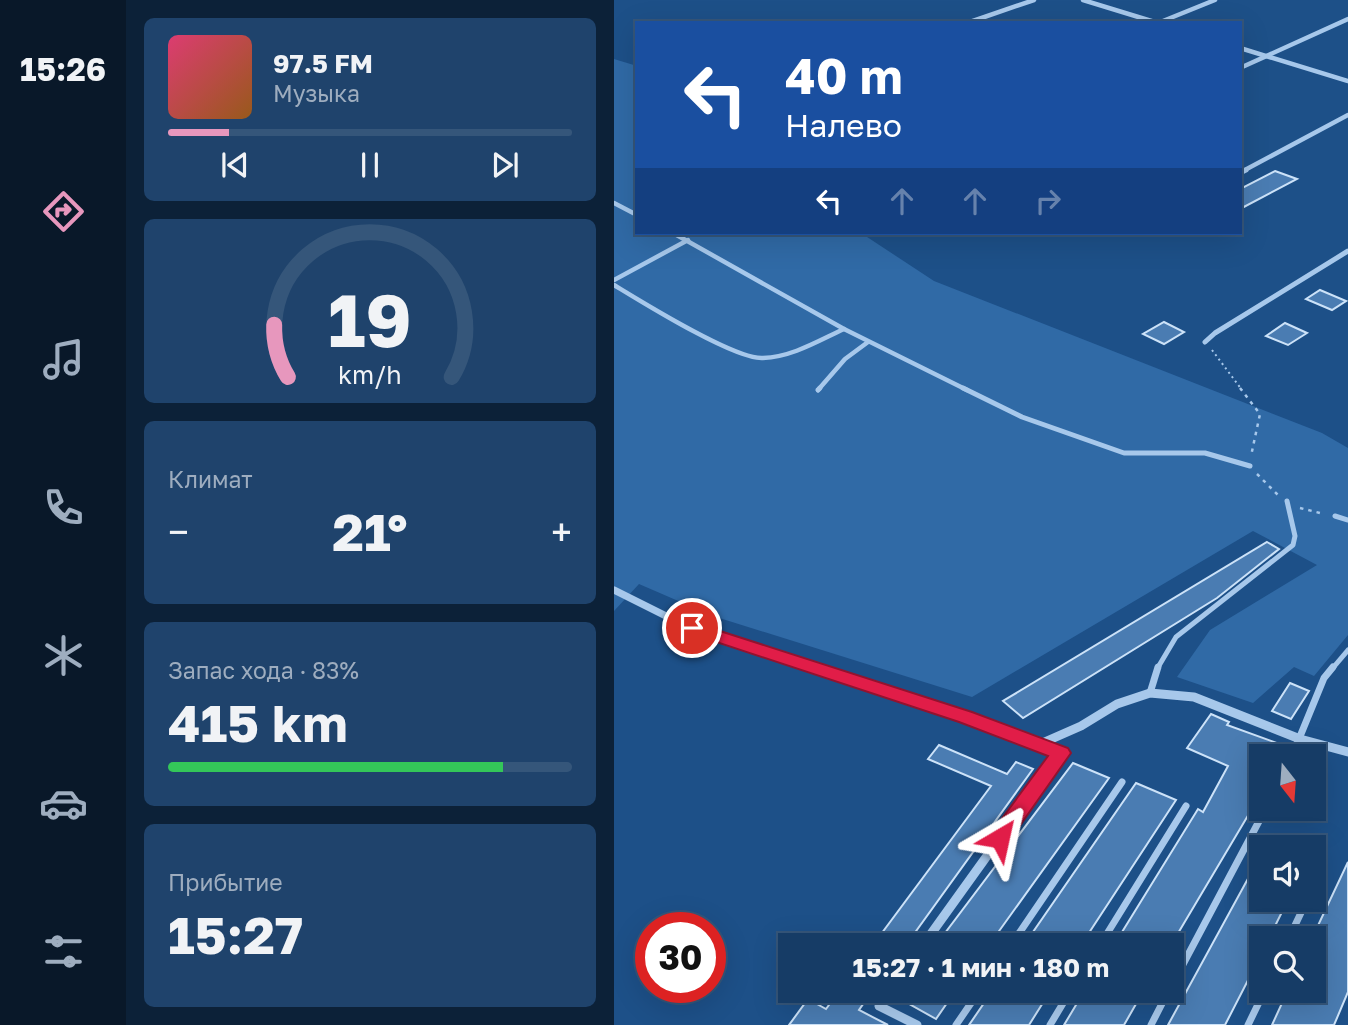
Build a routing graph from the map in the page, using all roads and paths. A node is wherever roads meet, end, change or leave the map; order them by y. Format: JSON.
{"nodes":[{"id":1,"x":1035,"y":0,"type":"edge"},
{"id":2,"x":1083,"y":0,"type":"edge"},
{"id":3,"x":1215,"y":0,"type":"edge"},
{"id":4,"x":1348,"y":19,"type":"edge"},
{"id":5,"x":973,"y":21,"type":"edge"},
{"id":6,"x":1151,"y":21,"type":"edge"},
{"id":7,"x":1163,"y":21,"type":"edge"},
{"id":8,"x":1242,"y":49,"type":"edge"},
{"id":9,"x":1267,"y":56,"type":"junction"},
{"id":10,"x":1242,"y":67,"type":"edge"},
{"id":11,"x":1348,"y":81,"type":"edge"},
{"id":12,"x":1348,"y":115,"type":"edge"},
{"id":13,"x":1242,"y":172,"type":"edge"},
{"id":14,"x":614,"y":203,"type":"edge"},
{"id":15,"x":635,"y":214,"type":"edge"},
{"id":16,"x":677,"y":235,"type":"edge"},
{"id":17,"x":688,"y":240,"type":"junction"},
{"id":18,"x":1348,"y":251,"type":"edge"},
{"id":19,"x":614,"y":283,"type":"edge"},
{"id":20,"x":844,"y":329,"type":"junction"},
{"id":21,"x":868,"y":342,"type":"junction"},
{"id":22,"x":1205,"y":342,"type":"joint"},
{"id":23,"x":818,"y":390,"type":"dead end"},
{"id":24,"x":1250,"y":466,"type":"junction"},
{"id":25,"x":1287,"y":501,"type":"junction"},
{"id":26,"x":1335,"y":516,"type":"joint"},
{"id":27,"x":1348,"y":520,"type":"edge"},
{"id":28,"x":614,"y":590,"type":"edge"},
{"id":29,"x":1348,"y":650,"type":"edge"},
{"id":30,"x":1150,"y":693,"type":"junction"},
{"id":31,"x":1301,"y":739,"type":"junction"},
{"id":32,"x":1040,"y":744,"type":"junction"},
{"id":33,"x":1298,"y":744,"type":"edge"},
{"id":34,"x":1348,"y":752,"type":"edge"},
{"id":35,"x":1122,"y":782,"type":"dead end"},
{"id":36,"x":1186,"y":806,"type":"dead end"},
{"id":37,"x":1259,"y":821,"type":"edge"},
{"id":38,"x":932,"y":933,"type":"edge"},
{"id":39,"x":1019,"y":933,"type":"edge"},
{"id":40,"x":1107,"y":933,"type":"edge"},
{"id":41,"x":1184,"y":962,"type":"edge"},
{"id":42,"x":881,"y":1003,"type":"edge"},
{"id":43,"x":971,"y":1003,"type":"edge"},
{"id":44,"x":1063,"y":1003,"type":"edge"},
{"id":45,"x":1162,"y":1003,"type":"edge"},
{"id":46,"x":1259,"y":1003,"type":"edge"},
{"id":47,"x":917,"y":1025,"type":"edge"},
{"id":48,"x":956,"y":1025,"type":"edge"},
{"id":49,"x":1050,"y":1025,"type":"edge"},
{"id":50,"x":1151,"y":1025,"type":"edge"},
{"id":51,"x":1248,"y":1025,"type":"edge"}],
"edges":[{"from":1,"to":5,"type":"street"},
{"from":2,"to":6,"type":"street"},
{"from":3,"to":7,"type":"street"},
{"from":4,"to":9,"type":"street"},
{"from":8,"to":9,"type":"street"},
{"from":9,"to":10,"type":"street"},
{"from":9,"to":11,"type":"street"},
{"from":12,"to":13,"type":"street"},
{"from":14,"to":15,"type":"lane"},
{"from":16,"to":17,"type":"lane"},
{"from":17,"to":19,"type":"lane"},
{"from":17,"to":20,"type":"lane"},
{"from":18,"to":22,"type":"street"},
{"from":19,"to":20,"type":"lane"},
{"from":20,"to":21,"type":"lane"},
{"from":21,"to":23,"type":"lane"},
{"from":21,"to":24,"type":"lane"},
{"from":22,"to":24,"type":"path"},
{"from":24,"to":25,"type":"path"},
{"from":25,"to":26,"type":"path"},
{"from":25,"to":30,"type":"lane"},
{"from":26,"to":27,"type":"lane"},
{"from":28,"to":32,"type":"street"},
{"from":29,"to":31,"type":"lane"},
{"from":30,"to":31,"type":"street"},
{"from":30,"to":32,"type":"street"},
{"from":31,"to":33,"type":"lane"},
{"from":31,"to":34,"type":"street"},
{"from":32,"to":38,"type":"street"},
{"from":35,"to":39,"type":"lane"},
{"from":36,"to":40,"type":"lane"},
{"from":37,"to":41,"type":"lane"},
{"from":42,"to":47,"type":"street"},
{"from":43,"to":48,"type":"lane"},
{"from":44,"to":49,"type":"lane"},
{"from":45,"to":50,"type":"lane"},
{"from":46,"to":51,"type":"lane"}]}
